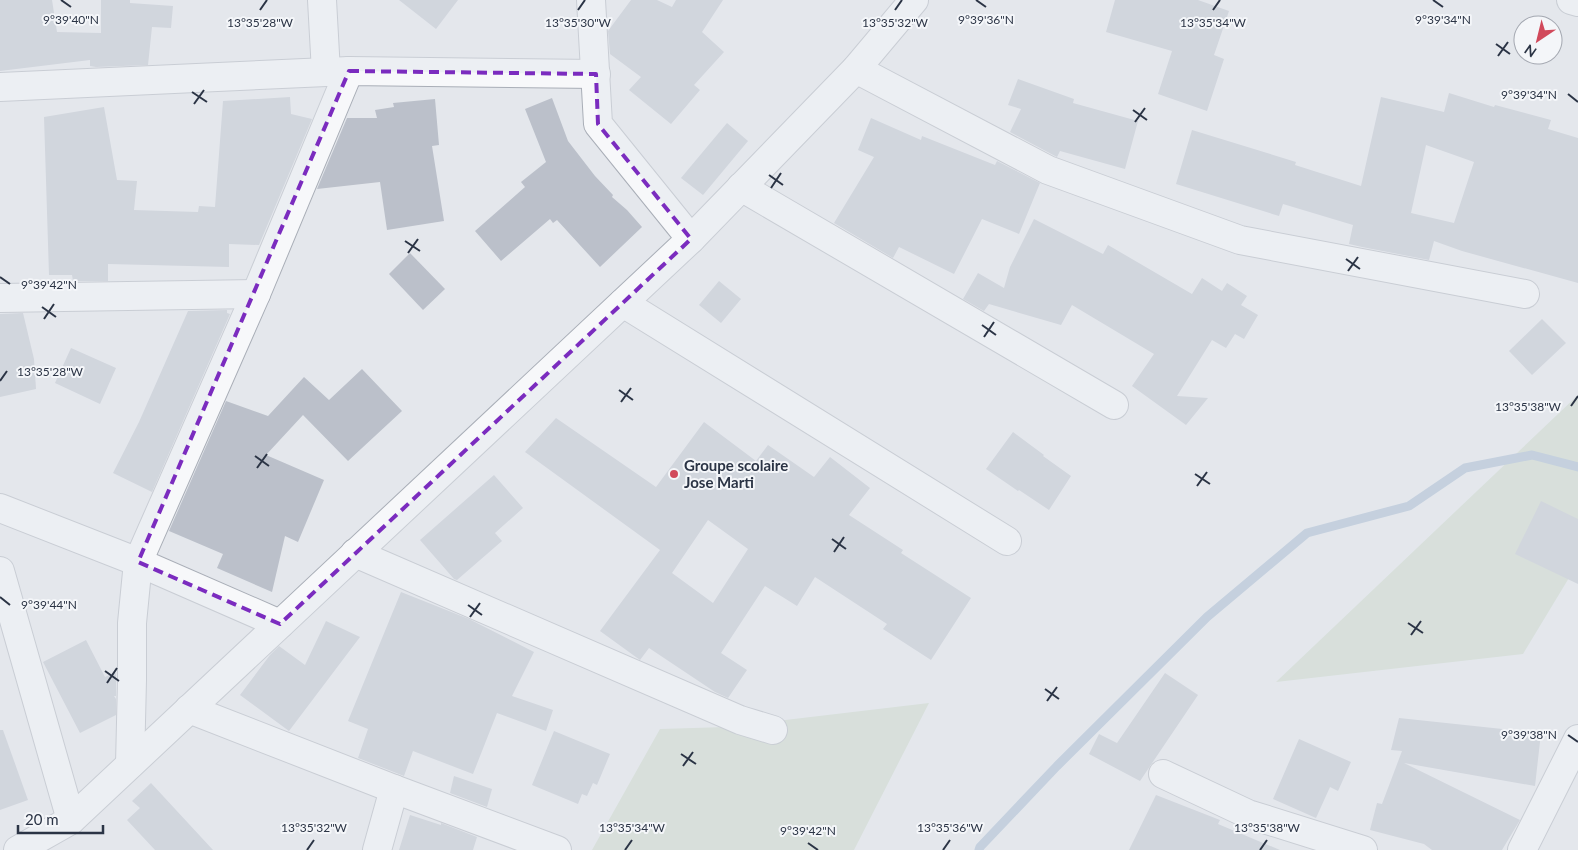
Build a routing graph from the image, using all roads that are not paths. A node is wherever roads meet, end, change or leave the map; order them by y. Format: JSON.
{"nodes":[{"id":1,"x":322,"y":0,"type":"edge"},
{"id":2,"x":591,"y":0,"type":"edge"},
{"id":3,"x":914,"y":0,"type":"edge"},
{"id":4,"x":1571,"y":0,"type":"edge"},
{"id":5,"x":1578,"y":2,"type":"edge"},
{"id":6,"x":856,"y":70,"type":"junction"},
{"id":7,"x":337,"y":71,"type":"junction"},
{"id":8,"x":596,"y":74,"type":"junction"},
{"id":9,"x":0,"y":87,"type":"edge"},
{"id":10,"x":741,"y":187,"type":"junction"},
{"id":11,"x":691,"y":240,"type":"junction"},
{"id":12,"x":256,"y":294,"type":"junction"},
{"id":13,"x":1525,"y":294,"type":"dead end"},
{"id":14,"x":0,"y":298,"type":"edge"},
{"id":15,"x":623,"y":303,"type":"junction"},
{"id":16,"x":1114,"y":405,"type":"dead end"},
{"id":17,"x":0,"y":508,"type":"edge"},
{"id":18,"x":1008,"y":542,"type":"dead end"},
{"id":19,"x":355,"y":554,"type":"junction"},
{"id":20,"x":138,"y":562,"type":"junction"},
{"id":21,"x":0,"y":571,"type":"edge"},
{"id":22,"x":280,"y":624,"type":"junction"},
{"id":23,"x":189,"y":709,"type":"junction"},
{"id":24,"x":773,"y":730,"type":"dead end"},
{"id":25,"x":1578,"y":739,"type":"edge"},
{"id":26,"x":130,"y":764,"type":"junction"},
{"id":27,"x":1163,"y":774,"type":"dead end"},
{"id":28,"x":394,"y":789,"type":"junction"},
{"id":29,"x":70,"y":820,"type":"junction"},
{"id":30,"x":18,"y":850,"type":"edge"},
{"id":31,"x":377,"y":850,"type":"edge"},
{"id":32,"x":557,"y":850,"type":"edge"},
{"id":33,"x":1363,"y":850,"type":"edge"},
{"id":34,"x":1522,"y":850,"type":"edge"}],
"edges":[{"from":1,"to":7,"type":"street"},
{"from":2,"to":8,"type":"street"},
{"from":3,"to":6,"type":"street"},
{"from":4,"to":5,"type":"street"},
{"from":6,"to":10,"type":"street"},
{"from":6,"to":13,"type":"street"},
{"from":7,"to":8,"type":"street"},
{"from":7,"to":9,"type":"street"},
{"from":7,"to":12,"type":"street"},
{"from":8,"to":11,"type":"street"},
{"from":10,"to":11,"type":"street"},
{"from":10,"to":16,"type":"street"},
{"from":11,"to":15,"type":"street"},
{"from":12,"to":14,"type":"street"},
{"from":12,"to":20,"type":"street"},
{"from":15,"to":18,"type":"street"},
{"from":15,"to":19,"type":"street"},
{"from":17,"to":20,"type":"street"},
{"from":19,"to":22,"type":"street"},
{"from":19,"to":24,"type":"street"},
{"from":20,"to":22,"type":"street"},
{"from":20,"to":26,"type":"street"},
{"from":21,"to":29,"type":"street"},
{"from":22,"to":23,"type":"street"},
{"from":23,"to":26,"type":"street"},
{"from":23,"to":28,"type":"street"},
{"from":25,"to":34,"type":"street"},
{"from":26,"to":29,"type":"street"},
{"from":27,"to":33,"type":"street"},
{"from":28,"to":31,"type":"street"},
{"from":28,"to":32,"type":"street"},
{"from":29,"to":30,"type":"street"}]}
